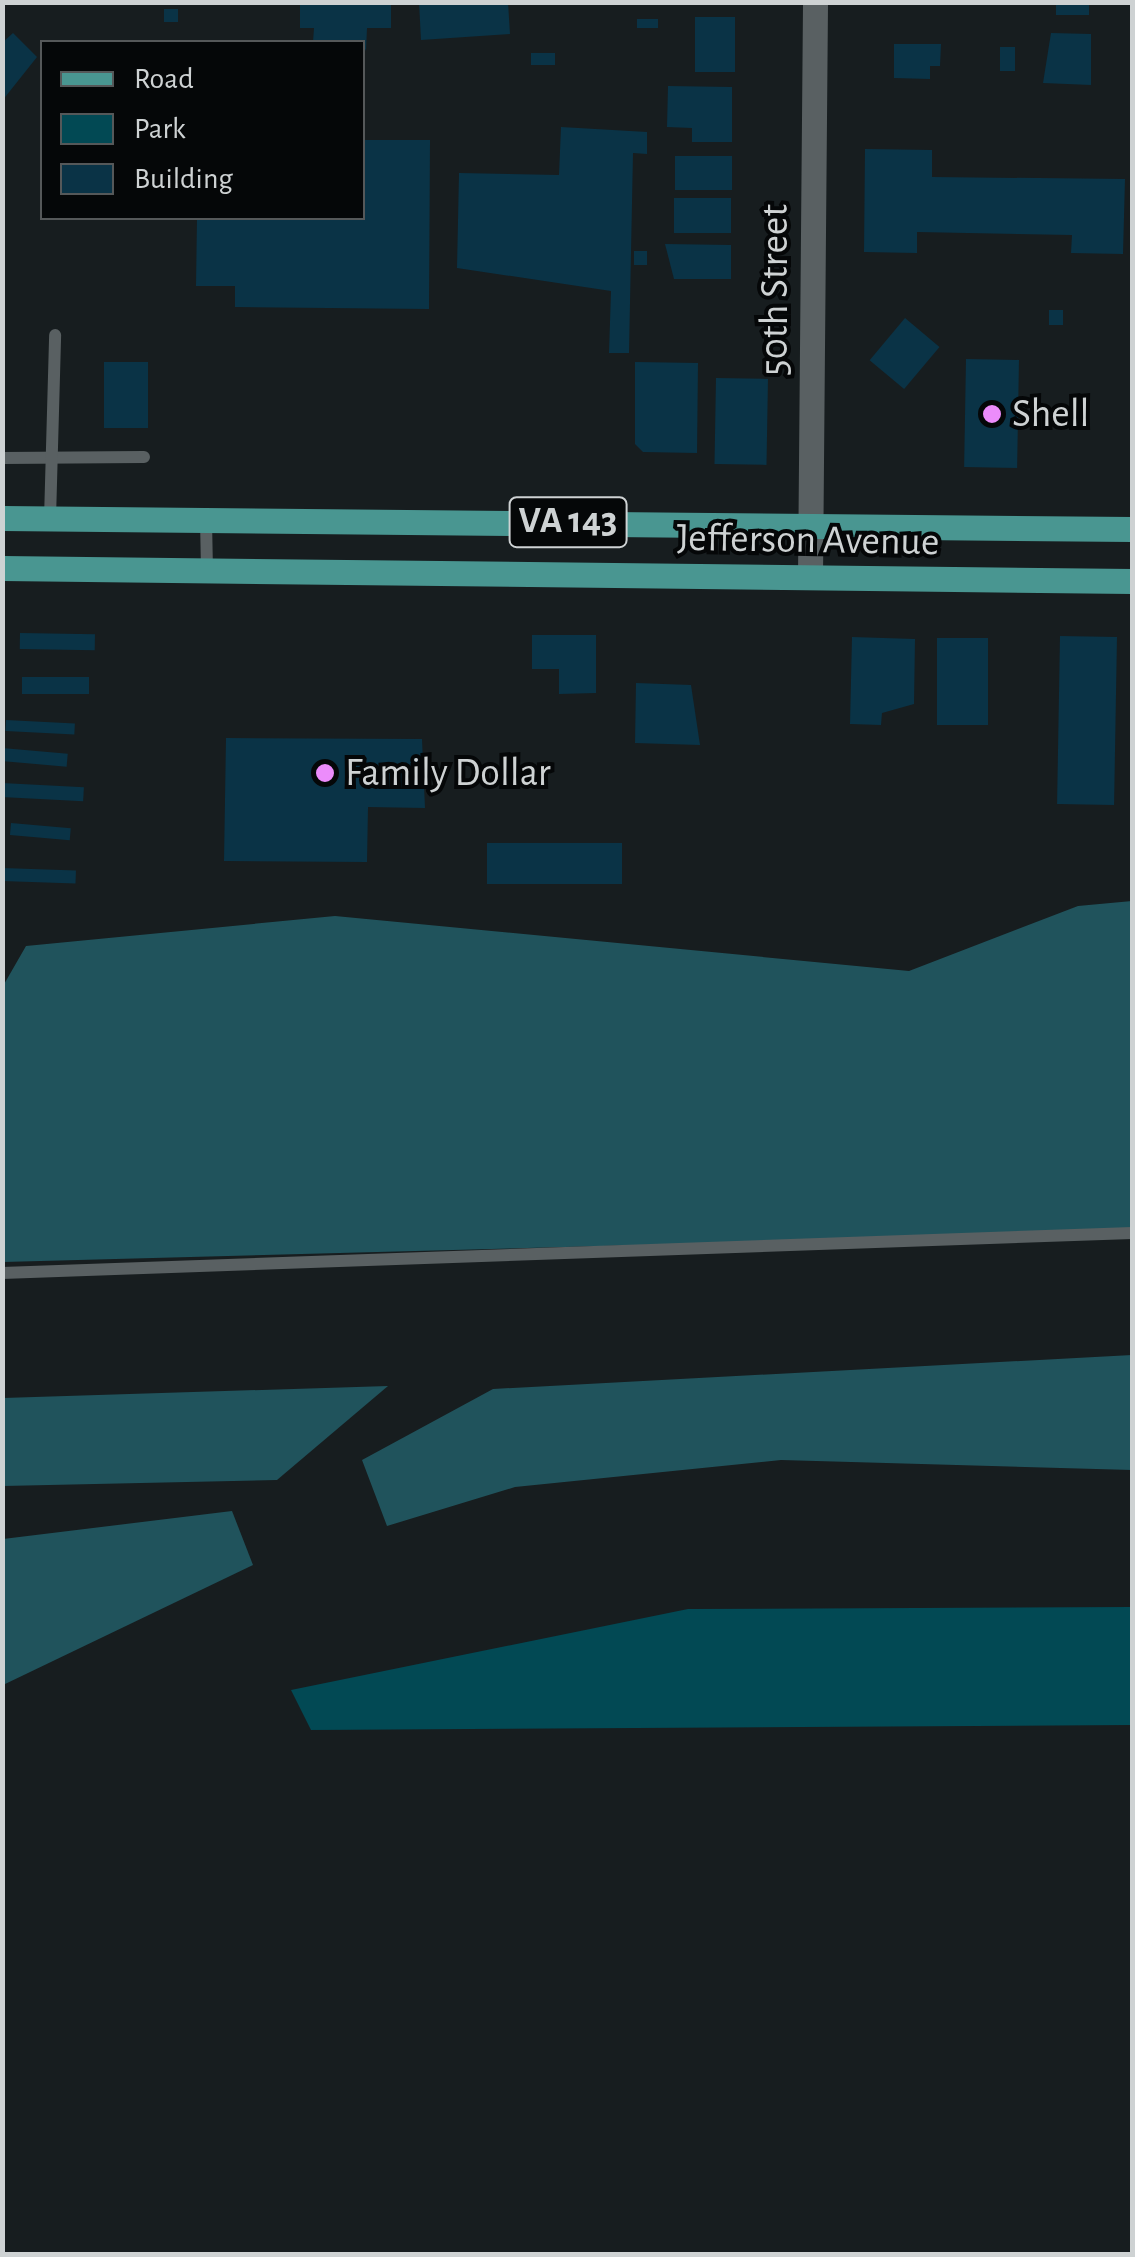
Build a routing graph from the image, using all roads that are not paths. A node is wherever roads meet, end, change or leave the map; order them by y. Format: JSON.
{"nodes":[{"id":1,"x":815,"y":2,"type":"edge"},
{"id":2,"x":55,"y":336,"type":"dead end"},
{"id":3,"x":55,"y":457,"type":"junction"},
{"id":4,"x":144,"y":457,"type":"dead end"},
{"id":5,"x":2,"y":458,"type":"edge"},
{"id":6,"x":2,"y":518,"type":"edge"},
{"id":7,"x":206,"y":518,"type":"junction"},
{"id":8,"x":50,"y":519,"type":"junction"},
{"id":9,"x":810,"y":525,"type":"junction"},
{"id":10,"x":1132,"y":529,"type":"edge"},
{"id":11,"x":2,"y":568,"type":"edge"},
{"id":12,"x":207,"y":570,"type":"junction"},
{"id":13,"x":810,"y":578,"type":"junction"},
{"id":14,"x":1132,"y":582,"type":"edge"},
{"id":15,"x":1132,"y":1233,"type":"edge"},
{"id":16,"x":2,"y":1272,"type":"edge"}],
"edges":[{"from":1,"to":9,"type":"street","name":"50th Street"},
{"from":2,"to":3,"type":"lane"},
{"from":3,"to":4,"type":"lane"},
{"from":3,"to":5,"type":"lane"},
{"from":3,"to":8,"type":"lane"},
{"from":6,"to":8,"type":"main road","name":"Jefferson Avenue","number":"VA 143"},
{"from":7,"to":8,"type":"main road","name":"Jefferson Avenue","number":"VA 143"},
{"from":7,"to":9,"type":"main road","name":"Jefferson Avenue","number":"VA 143"},
{"from":7,"to":12,"type":"lane"},
{"from":9,"to":10,"type":"main road","name":"Jefferson Avenue","number":"VA 143"},
{"from":9,"to":13,"type":"street","name":"50th Street"},
{"from":11,"to":12,"type":"main road","name":"Jefferson Avenue","number":"VA 143"},
{"from":12,"to":13,"type":"main road","name":"Jefferson Avenue","number":"VA 143"},
{"from":13,"to":14,"type":"main road","name":"Jefferson Avenue","number":"VA 143"},
{"from":15,"to":16,"type":"lane"}]}
